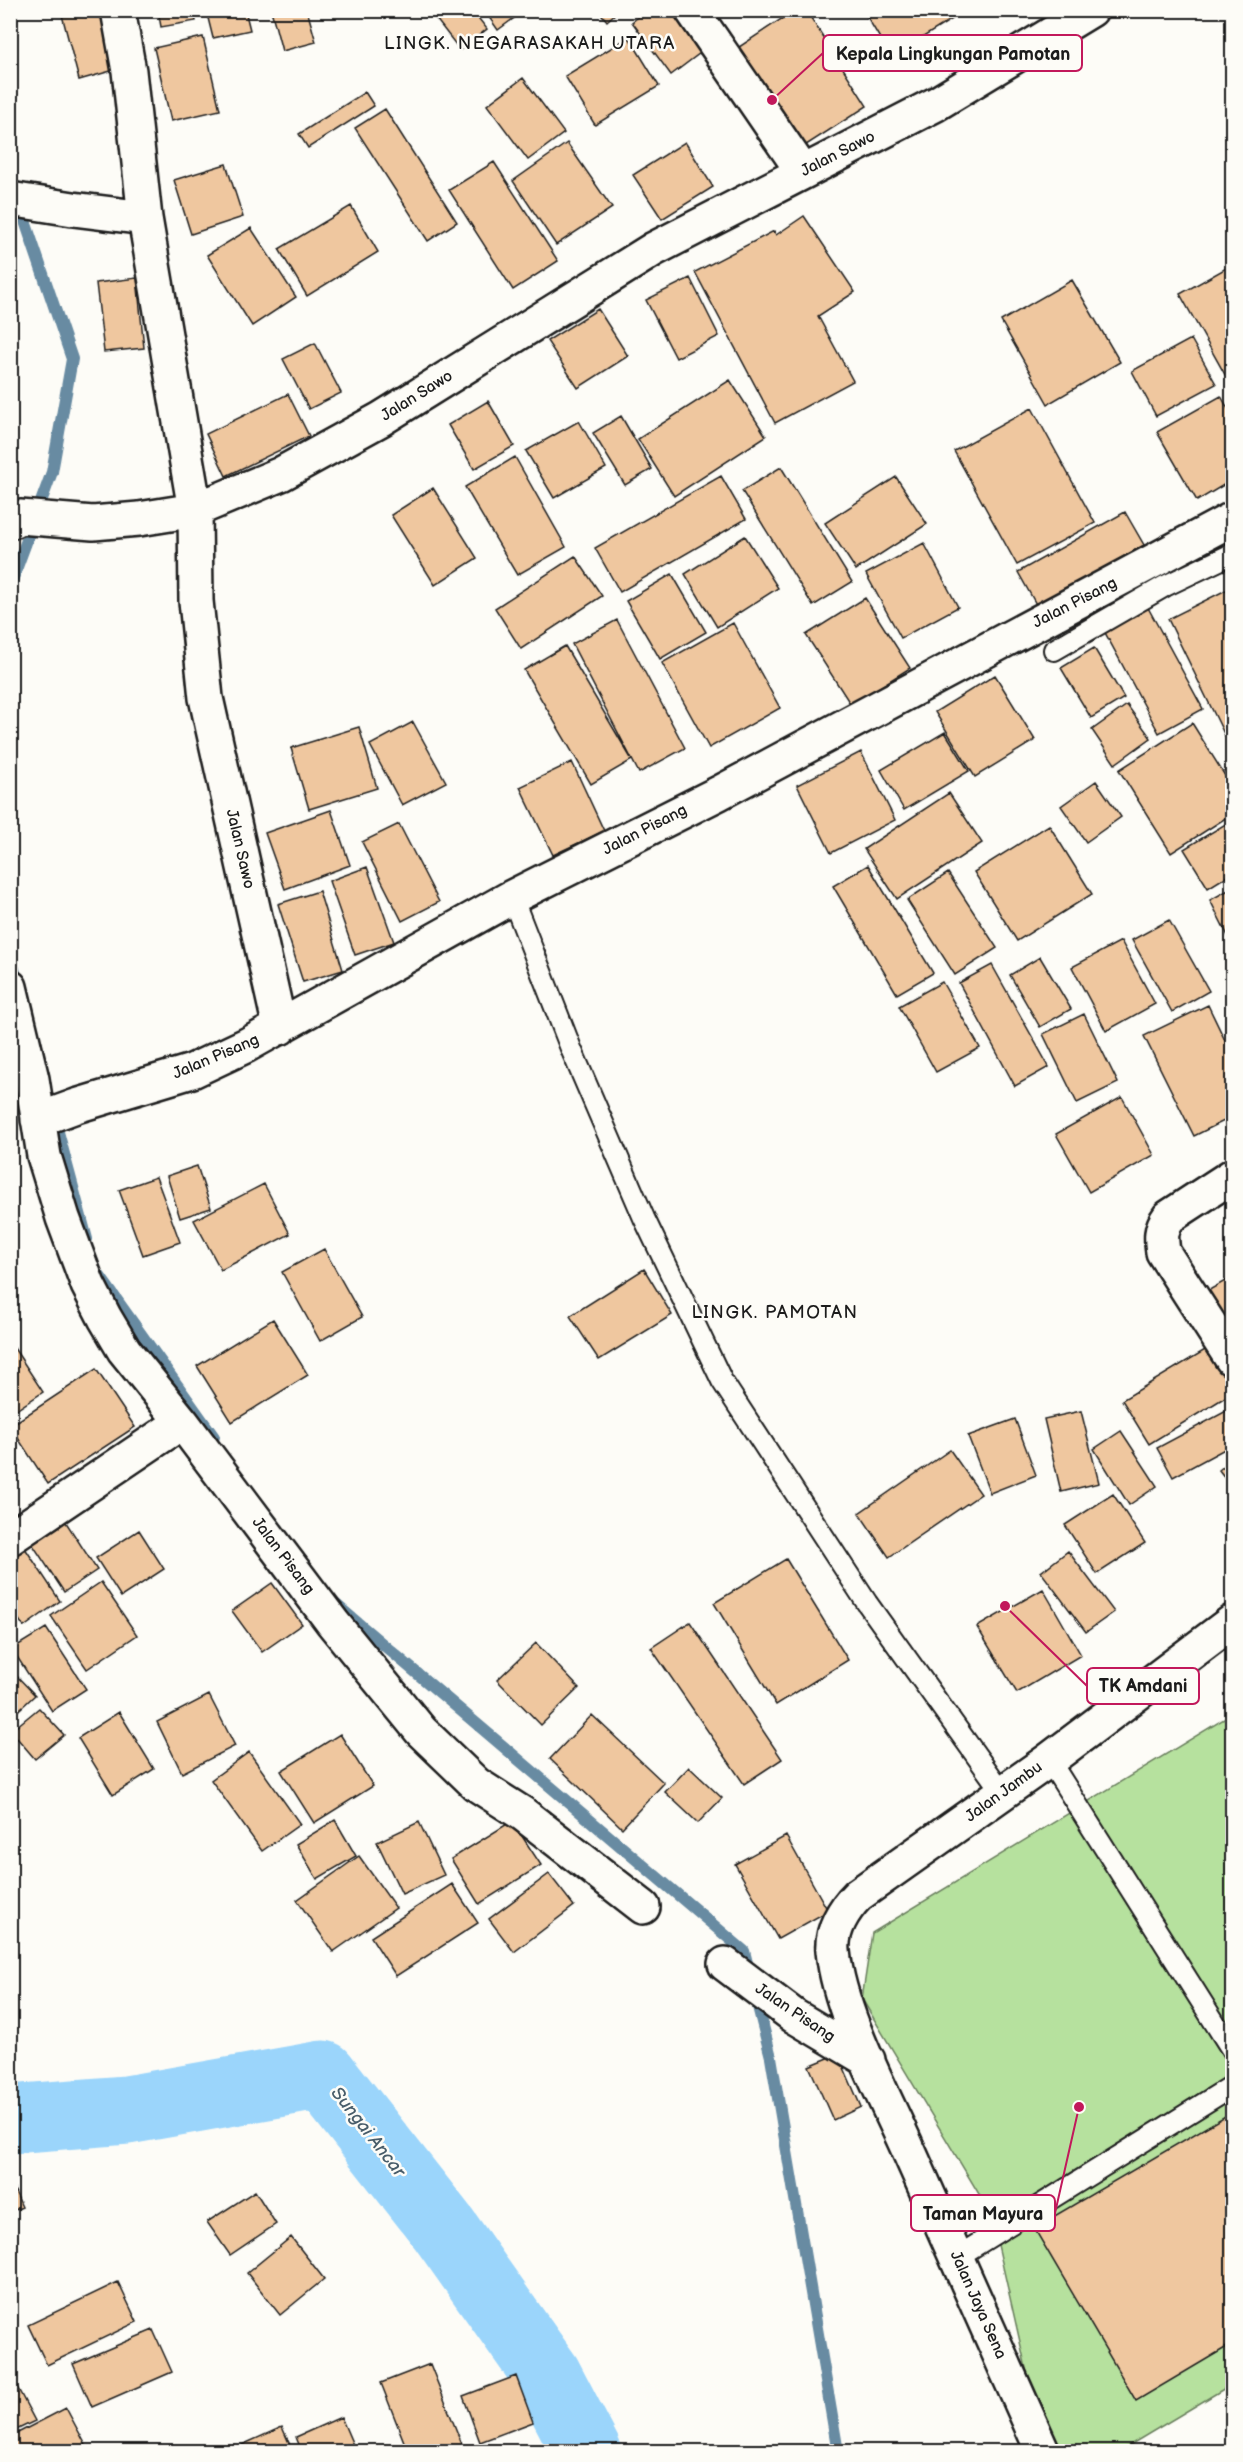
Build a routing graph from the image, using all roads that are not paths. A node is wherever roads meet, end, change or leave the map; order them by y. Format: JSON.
{"nodes":[{"id":1,"x":118,"y":10,"type":"edge"},
{"id":2,"x":692,"y":10,"type":"edge"},
{"id":3,"x":1091,"y":10,"type":"edge"},
{"id":4,"x":803,"y":172,"type":"junction"},
{"id":5,"x":10,"y":199,"type":"edge"},
{"id":6,"x":145,"y":218,"type":"junction"},
{"id":7,"x":195,"y":510,"type":"junction"},
{"id":8,"x":15,"y":519,"type":"edge"},
{"id":9,"x":1233,"y":519,"type":"edge"},
{"id":10,"x":1233,"y":554,"type":"edge"},
{"id":11,"x":1053,"y":650,"type":"dead end"},
{"id":12,"x":512,"y":897,"type":"junction"},
{"id":13,"x":10,"y":987,"type":"edge"},
{"id":14,"x":280,"y":1028,"type":"junction"},
{"id":15,"x":21,"y":1069,"type":"edge"},
{"id":16,"x":54,"y":1114,"type":"junction"},
{"id":17,"x":1233,"y":1176,"type":"edge"},
{"id":18,"x":1233,"y":1359,"type":"edge"},
{"id":19,"x":182,"y":1422,"type":"junction"},
{"id":20,"x":10,"y":1538,"type":"edge"},
{"id":21,"x":1233,"y":1622,"type":"edge"},
{"id":22,"x":1049,"y":1760,"type":"junction"},
{"id":23,"x":1004,"y":1792,"type":"junction"},
{"id":24,"x":643,"y":1907,"type":"dead end"},
{"id":25,"x":725,"y":1964,"type":"dead end"},
{"id":26,"x":842,"y":1993,"type":"joint"},
{"id":27,"x":1233,"y":2050,"type":"edge"},
{"id":28,"x":868,"y":2060,"type":"junction"},
{"id":29,"x":1233,"y":2086,"type":"edge"},
{"id":30,"x":957,"y":2257,"type":"junction"},
{"id":31,"x":1043,"y":2451,"type":"edge"}],
"edges":[{"from":1,"to":6,"type":"street"},
{"from":2,"to":4,"type":"street"},
{"from":3,"to":4,"type":"street","name":"Jalan Sawo"},
{"from":4,"to":7,"type":"street","name":"Jalan Sawo"},
{"from":5,"to":6,"type":"street"},
{"from":6,"to":7,"type":"street"},
{"from":7,"to":8,"type":"street"},
{"from":7,"to":14,"type":"street","name":"Jalan Sawo"},
{"from":9,"to":12,"type":"street","name":"Jalan Pisang"},
{"from":10,"to":11,"type":"lane"},
{"from":12,"to":14,"type":"street","name":"Jalan Pisang"},
{"from":12,"to":23,"type":"lane"},
{"from":13,"to":15,"type":"street"},
{"from":14,"to":16,"type":"street","name":"Jalan Pisang"},
{"from":15,"to":16,"type":"street"},
{"from":16,"to":19,"type":"street","name":"Jalan Pisang"},
{"from":17,"to":18,"type":"street"},
{"from":19,"to":20,"type":"street"},
{"from":19,"to":24,"type":"street","name":"Jalan Pisang"},
{"from":21,"to":22,"type":"street","name":"Jalan Jambu"},
{"from":22,"to":23,"type":"street","name":"Jalan Jambu"},
{"from":22,"to":27,"type":"lane"},
{"from":23,"to":26,"type":"street","name":"Jalan Jambu"},
{"from":25,"to":28,"type":"street","name":"Jalan Pisang"},
{"from":26,"to":28,"type":"street","name":"Jalan Jaya Sena"},
{"from":28,"to":30,"type":"street","name":"Jalan Jaya Sena"},
{"from":29,"to":30,"type":"lane"},
{"from":30,"to":31,"type":"street","name":"Jalan Jaya Sena"}]}
